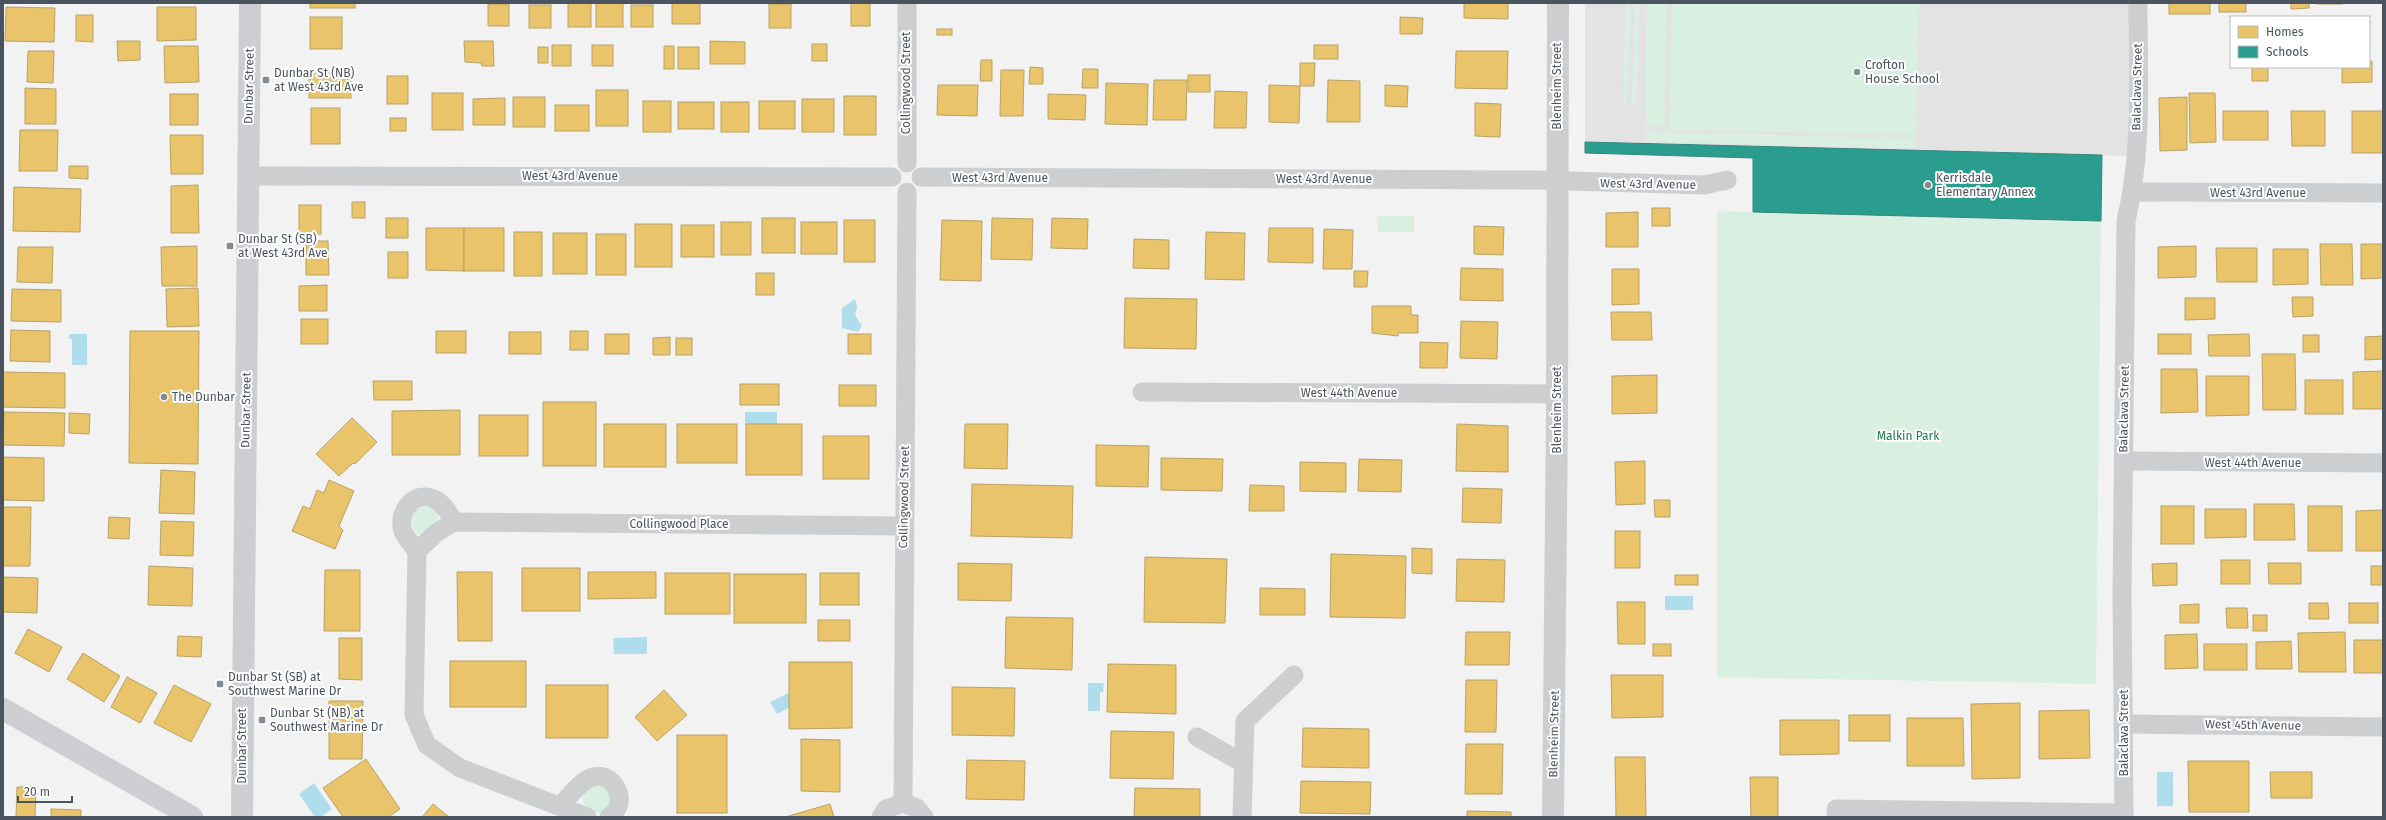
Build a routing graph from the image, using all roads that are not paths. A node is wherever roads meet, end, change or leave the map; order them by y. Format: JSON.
{"nodes":[{"id":1,"x":250,"y":3,"type":"edge"},
{"id":2,"x":907,"y":3,"type":"edge"},
{"id":3,"x":1558,"y":3,"type":"edge"},
{"id":4,"x":2138,"y":3,"type":"edge"},
{"id":5,"x":907,"y":163,"type":"junction"},
{"id":6,"x":248,"y":176,"type":"junction"},
{"id":7,"x":892,"y":177,"type":"junction"},
{"id":8,"x":921,"y":177,"type":"junction"},
{"id":9,"x":1727,"y":180,"type":"dead end"},
{"id":10,"x":1557,"y":181,"type":"junction"},
{"id":11,"x":907,"y":192,"type":"junction"},
{"id":12,"x":2133,"y":192,"type":"junction"},
{"id":13,"x":2383,"y":193,"type":"edge"},
{"id":14,"x":1142,"y":392,"type":"dead end"},
{"id":15,"x":1557,"y":394,"type":"junction"},
{"id":16,"x":2124,"y":461,"type":"junction"},
{"id":17,"x":2383,"y":463,"type":"edge"},
{"id":18,"x":454,"y":522,"type":"junction"},
{"id":19,"x":904,"y":526,"type":"junction"},
{"id":20,"x":417,"y":551,"type":"junction"},
{"id":21,"x":1294,"y":675,"type":"dead end"},
{"id":22,"x":3,"y":709,"type":"edge"},
{"id":23,"x":2123,"y":724,"type":"junction"},
{"id":24,"x":2383,"y":727,"type":"edge"},
{"id":25,"x":1197,"y":737,"type":"dead end"},
{"id":26,"x":1243,"y":763,"type":"junction"},
{"id":27,"x":902,"y":803,"type":"junction"},
{"id":28,"x":561,"y":805,"type":"junction"},
{"id":29,"x":2124,"y":815,"type":"edge"},
{"id":30,"x":192,"y":817,"type":"edge"},
{"id":31,"x":242,"y":817,"type":"edge"},
{"id":32,"x":587,"y":817,"type":"edge"},
{"id":33,"x":609,"y":817,"type":"edge"},
{"id":34,"x":881,"y":817,"type":"edge"},
{"id":35,"x":924,"y":817,"type":"edge"},
{"id":36,"x":1242,"y":817,"type":"edge"},
{"id":37,"x":1553,"y":817,"type":"edge"},
{"id":38,"x":1836,"y":817,"type":"edge"}],
"edges":[{"from":1,"to":6,"type":"main road","name":"Dunbar Street"},
{"from":2,"to":5,"type":"street","name":"Collingwood Street"},
{"from":3,"to":10,"type":"street","name":"Blenheim Street"},
{"from":4,"to":12,"type":"street","name":"Balaclava Street"},
{"from":5,"to":7,"type":"street"},
{"from":5,"to":8,"type":"street"},
{"from":6,"to":7,"type":"street","name":"West 43rd Avenue"},
{"from":6,"to":31,"type":"main road","name":"Dunbar Street"},
{"from":7,"to":11,"type":"street"},
{"from":8,"to":10,"type":"street","name":"West 43rd Avenue"},
{"from":8,"to":11,"type":"street"},
{"from":9,"to":10,"type":"street","name":"West 43rd Avenue"},
{"from":10,"to":15,"type":"street","name":"Blenheim Street"},
{"from":11,"to":19,"type":"street","name":"Collingwood Street"},
{"from":12,"to":13,"type":"street","name":"West 43rd Avenue"},
{"from":12,"to":16,"type":"street","name":"Balaclava Street"},
{"from":14,"to":15,"type":"street","name":"West 44th Avenue"},
{"from":15,"to":37,"type":"street","name":"Blenheim Street"},
{"from":16,"to":17,"type":"street","name":"West 44th Avenue"},
{"from":16,"to":23,"type":"street","name":"Balaclava Street"},
{"from":18,"to":19,"type":"street","name":"Collingwood Place"},
{"from":18,"to":20,"type":"street"},
{"from":18,"to":20,"type":"street"},
{"from":19,"to":27,"type":"street","name":"Collingwood Street"},
{"from":20,"to":28,"type":"street"},
{"from":21,"to":26,"type":"street"},
{"from":22,"to":30,"type":"main road"},
{"from":23,"to":24,"type":"street","name":"West 45th Avenue"},
{"from":23,"to":29,"type":"street","name":"Balaclava Street"},
{"from":25,"to":26,"type":"street"},
{"from":26,"to":36,"type":"street"},
{"from":27,"to":34,"type":"street"},
{"from":27,"to":35,"type":"street"},
{"from":28,"to":32,"type":"street"},
{"from":28,"to":33,"type":"street"},
{"from":29,"to":38,"type":"street"}]}
